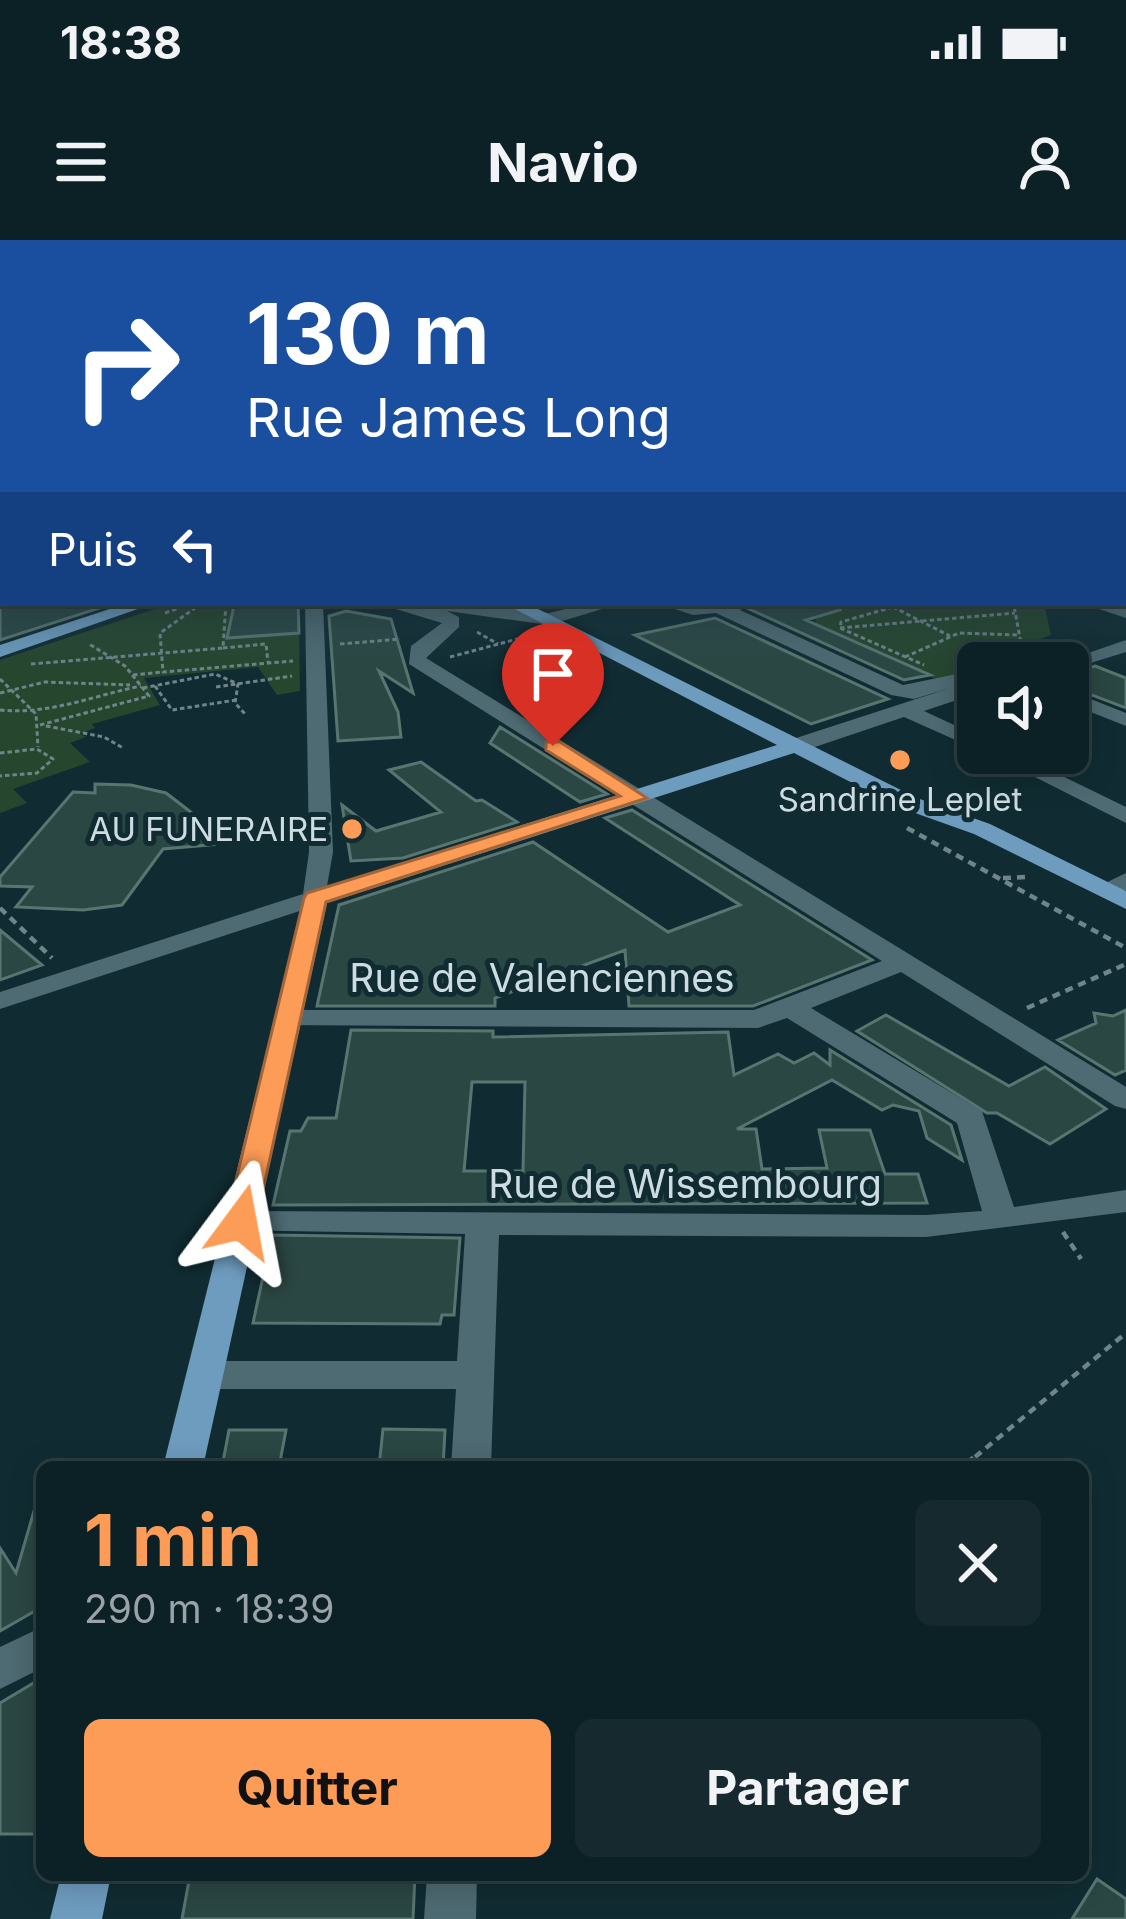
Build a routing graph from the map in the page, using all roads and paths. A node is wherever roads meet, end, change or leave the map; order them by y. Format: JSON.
{"nodes":[{"id":1,"x":137,"y":606,"type":"edge"},
{"id":2,"x":198,"y":606,"type":"edge"},
{"id":3,"x":226,"y":606,"type":"edge"},
{"id":4,"x":314,"y":606,"type":"edge"},
{"id":5,"x":403,"y":606,"type":"edge"},
{"id":6,"x":460,"y":606,"type":"edge"},
{"id":7,"x":523,"y":606,"type":"edge"},
{"id":8,"x":601,"y":606,"type":"edge"},
{"id":9,"x":678,"y":606,"type":"edge"},
{"id":10,"x":734,"y":606,"type":"edge"},
{"id":11,"x":896,"y":606,"type":"edge"},
{"id":12,"x":1011,"y":606,"type":"edge"},
{"id":13,"x":893,"y":607,"type":"junction"},
{"id":14,"x":723,"y":609,"type":"junction"},
{"id":15,"x":1015,"y":613,"type":"junction"},
{"id":16,"x":560,"y":616,"type":"edge"},
{"id":17,"x":911,"y":619,"type":"junction"},
{"id":18,"x":840,"y":628,"type":"junction"},
{"id":19,"x":1017,"y":635,"type":"junction"},
{"id":20,"x":950,"y":636,"type":"junction"},
{"id":21,"x":405,"y":639,"type":"dead end"},
{"id":22,"x":84,"y":640,"type":"dead end"},
{"id":23,"x":1019,"y":642,"type":"edge"},
{"id":24,"x":1126,"y":646,"type":"edge"},
{"id":25,"x":223,"y":648,"type":"junction"},
{"id":26,"x":0,"y":651,"type":"edge"},
{"id":27,"x":161,"y":653,"type":"junction"},
{"id":28,"x":905,"y":657,"type":"junction"},
{"id":29,"x":1090,"y":657,"type":"joint"},
{"id":30,"x":106,"y":658,"type":"junction"},
{"id":31,"x":310,"y":660,"type":"junction"},
{"id":32,"x":268,"y":663,"type":"junction"},
{"id":33,"x":422,"y":664,"type":"junction"},
{"id":34,"x":25,"y":665,"type":"dead end"},
{"id":35,"x":1126,"y":671,"type":"edge"},
{"id":36,"x":164,"y":672,"type":"junction"},
{"id":37,"x":134,"y":675,"type":"junction"},
{"id":38,"x":0,"y":679,"type":"edge"},
{"id":39,"x":957,"y":679,"type":"edge"},
{"id":40,"x":238,"y":684,"type":"junction"},
{"id":41,"x":957,"y":685,"type":"edge"},
{"id":42,"x":155,"y":686,"type":"junction"},
{"id":43,"x":142,"y":687,"type":"junction"},
{"id":44,"x":216,"y":687,"type":"dead end"},
{"id":45,"x":957,"y":688,"type":"edge"},
{"id":46,"x":12,"y":691,"type":"junction"},
{"id":47,"x":0,"y":693,"type":"edge"},
{"id":48,"x":236,"y":700,"type":"junction"},
{"id":49,"x":957,"y":703,"type":"edge"},
{"id":50,"x":1089,"y":705,"type":"edge"},
{"id":51,"x":0,"y":710,"type":"edge"},
{"id":52,"x":245,"y":713,"type":"dead end"},
{"id":53,"x":37,"y":714,"type":"junction"},
{"id":54,"x":905,"y":714,"type":"junction"},
{"id":55,"x":1126,"y":720,"type":"edge"},
{"id":56,"x":40,"y":725,"type":"junction"},
{"id":57,"x":957,"y":735,"type":"edge"},
{"id":58,"x":807,"y":742,"type":"junction"},
{"id":59,"x":123,"y":748,"type":"dead end"},
{"id":60,"x":37,"y":749,"type":"junction"},
{"id":61,"x":0,"y":753,"type":"edge"},
{"id":62,"x":1041,"y":774,"type":"edge"},
{"id":63,"x":0,"y":776,"type":"edge"},
{"id":64,"x":637,"y":798,"type":"junction"},
{"id":65,"x":1126,"y":816,"type":"edge"},
{"id":66,"x":1119,"y":890,"type":"edge"},
{"id":67,"x":315,"y":898,"type":"junction"},
{"id":68,"x":0,"y":908,"type":"edge"},
{"id":69,"x":901,"y":963,"type":"junction"},
{"id":70,"x":1126,"y":964,"type":"edge"},
{"id":71,"x":72,"y":976,"type":"junction"},
{"id":72,"x":0,"y":1001,"type":"edge"},
{"id":73,"x":792,"y":1009,"type":"junction"},
{"id":74,"x":290,"y":1019,"type":"junction"},
{"id":75,"x":997,"y":1022,"type":"junction"},
{"id":76,"x":1126,"y":1100,"type":"edge"},
{"id":77,"x":1126,"y":1201,"type":"edge"},
{"id":78,"x":1001,"y":1220,"type":"junction"},
{"id":79,"x":241,"y":1222,"type":"junction"},
{"id":80,"x":482,"y":1225,"type":"junction"},
{"id":81,"x":1126,"y":1333,"type":"edge"},
{"id":82,"x":205,"y":1375,"type":"junction"},
{"id":83,"x":475,"y":1375,"type":"junction"},
{"id":84,"x":184,"y":1461,"type":"edge"},
{"id":85,"x":471,"y":1461,"type":"edge"},
{"id":86,"x":970,"y":1461,"type":"edge"},
{"id":87,"x":36,"y":1649,"type":"edge"},
{"id":88,"x":0,"y":1669,"type":"edge"},
{"id":89,"x":85,"y":1881,"type":"edge"},
{"id":90,"x":452,"y":1881,"type":"edge"},
{"id":91,"x":76,"y":1919,"type":"edge"},
{"id":92,"x":450,"y":1919,"type":"edge"}],
"edges":[{"from":1,"to":26,"type":"main road"},
{"from":2,"to":27,"type":"path"},
{"from":3,"to":25,"type":"path"},
{"from":4,"to":31,"type":"street"},
{"from":5,"to":33,"type":"street"},
{"from":6,"to":16,"type":"street"},
{"from":7,"to":16,"type":"main road"},
{"from":8,"to":16,"type":"street"},
{"from":9,"to":14,"type":"street"},
{"from":10,"to":14,"type":"street"},
{"from":11,"to":13,"type":"path"},
{"from":12,"to":15,"type":"path"},
{"from":13,"to":17,"type":"path"},
{"from":13,"to":18,"type":"path"},
{"from":14,"to":41,"type":"street"},
{"from":15,"to":17,"type":"path"},
{"from":15,"to":19,"type":"path"},
{"from":16,"to":33,"type":"path"},
{"from":16,"to":58,"type":"main road"},
{"from":17,"to":18,"type":"path"},
{"from":17,"to":20,"type":"path"},
{"from":18,"to":28,"type":"path"},
{"from":19,"to":20,"type":"path"},
{"from":19,"to":23,"type":"path"},
{"from":20,"to":28,"type":"path"},
{"from":21,"to":31,"type":"path"},
{"from":22,"to":30,"type":"path"},
{"from":24,"to":29,"type":"street"},
{"from":25,"to":27,"type":"path"},
{"from":25,"to":32,"type":"path"},
{"from":27,"to":30,"type":"path"},
{"from":27,"to":36,"type":"path"},
{"from":28,"to":39,"type":"path"},
{"from":29,"to":35,"type":"street"},
{"from":30,"to":34,"type":"path"},
{"from":30,"to":37,"type":"path"},
{"from":31,"to":32,"type":"path"},
{"from":31,"to":40,"type":"path"},
{"from":31,"to":67,"type":"street"},
{"from":32,"to":36,"type":"path"},
{"from":33,"to":64,"type":"street"},
{"from":36,"to":37,"type":"path"},
{"from":37,"to":43,"type":"path"},
{"from":38,"to":46,"type":"path"},
{"from":40,"to":42,"type":"path"},
{"from":40,"to":44,"type":"path"},
{"from":40,"to":48,"type":"path"},
{"from":42,"to":43,"type":"path"},
{"from":42,"to":48,"type":"path"},
{"from":43,"to":46,"type":"path"},
{"from":43,"to":53,"type":"path"},
{"from":43,"to":56,"type":"path"},
{"from":45,"to":54,"type":"street"},
{"from":46,"to":47,"type":"path"},
{"from":46,"to":53,"type":"path"},
{"from":48,"to":52,"type":"path"},
{"from":49,"to":54,"type":"street"},
{"from":50,"to":55,"type":"street"},
{"from":51,"to":53,"type":"path"},
{"from":53,"to":56,"type":"path"},
{"from":54,"to":57,"type":"street"},
{"from":54,"to":58,"type":"street"},
{"from":56,"to":59,"type":"path"},
{"from":56,"to":60,"type":"path"},
{"from":58,"to":64,"type":"main road"},
{"from":58,"to":66,"type":"main road"},
{"from":60,"to":61,"type":"path"},
{"from":60,"to":63,"type":"path"},
{"from":62,"to":65,"type":"street"},
{"from":64,"to":67,"type":"main road"},
{"from":64,"to":69,"type":"street"},
{"from":67,"to":71,"type":"street"},
{"from":67,"to":74,"type":"main road"},
{"from":68,"to":71,"type":"path"},
{"from":69,"to":73,"type":"street","name":"Rue de Valenciennes"},
{"from":69,"to":75,"type":"street"},
{"from":70,"to":75,"type":"path"},
{"from":71,"to":72,"type":"street"},
{"from":73,"to":74,"type":"street","name":"Rue de Valenciennes"},
{"from":73,"to":78,"type":"street","name":"Rue de Valenciennes"},
{"from":74,"to":79,"type":"main road"},
{"from":75,"to":76,"type":"street"},
{"from":77,"to":78,"type":"street","name":"Rue de Wissembourg"},
{"from":78,"to":80,"type":"street","name":"Rue de Wissembourg"},
{"from":79,"to":80,"type":"street","name":"Rue de Wissembourg"},
{"from":79,"to":82,"type":"main road"},
{"from":80,"to":83,"type":"street"},
{"from":81,"to":86,"type":"path"},
{"from":82,"to":83,"type":"street"},
{"from":82,"to":84,"type":"main road"},
{"from":83,"to":85,"type":"street"},
{"from":87,"to":88,"type":"street"},
{"from":89,"to":91,"type":"main road"},
{"from":90,"to":92,"type":"street"}]}
